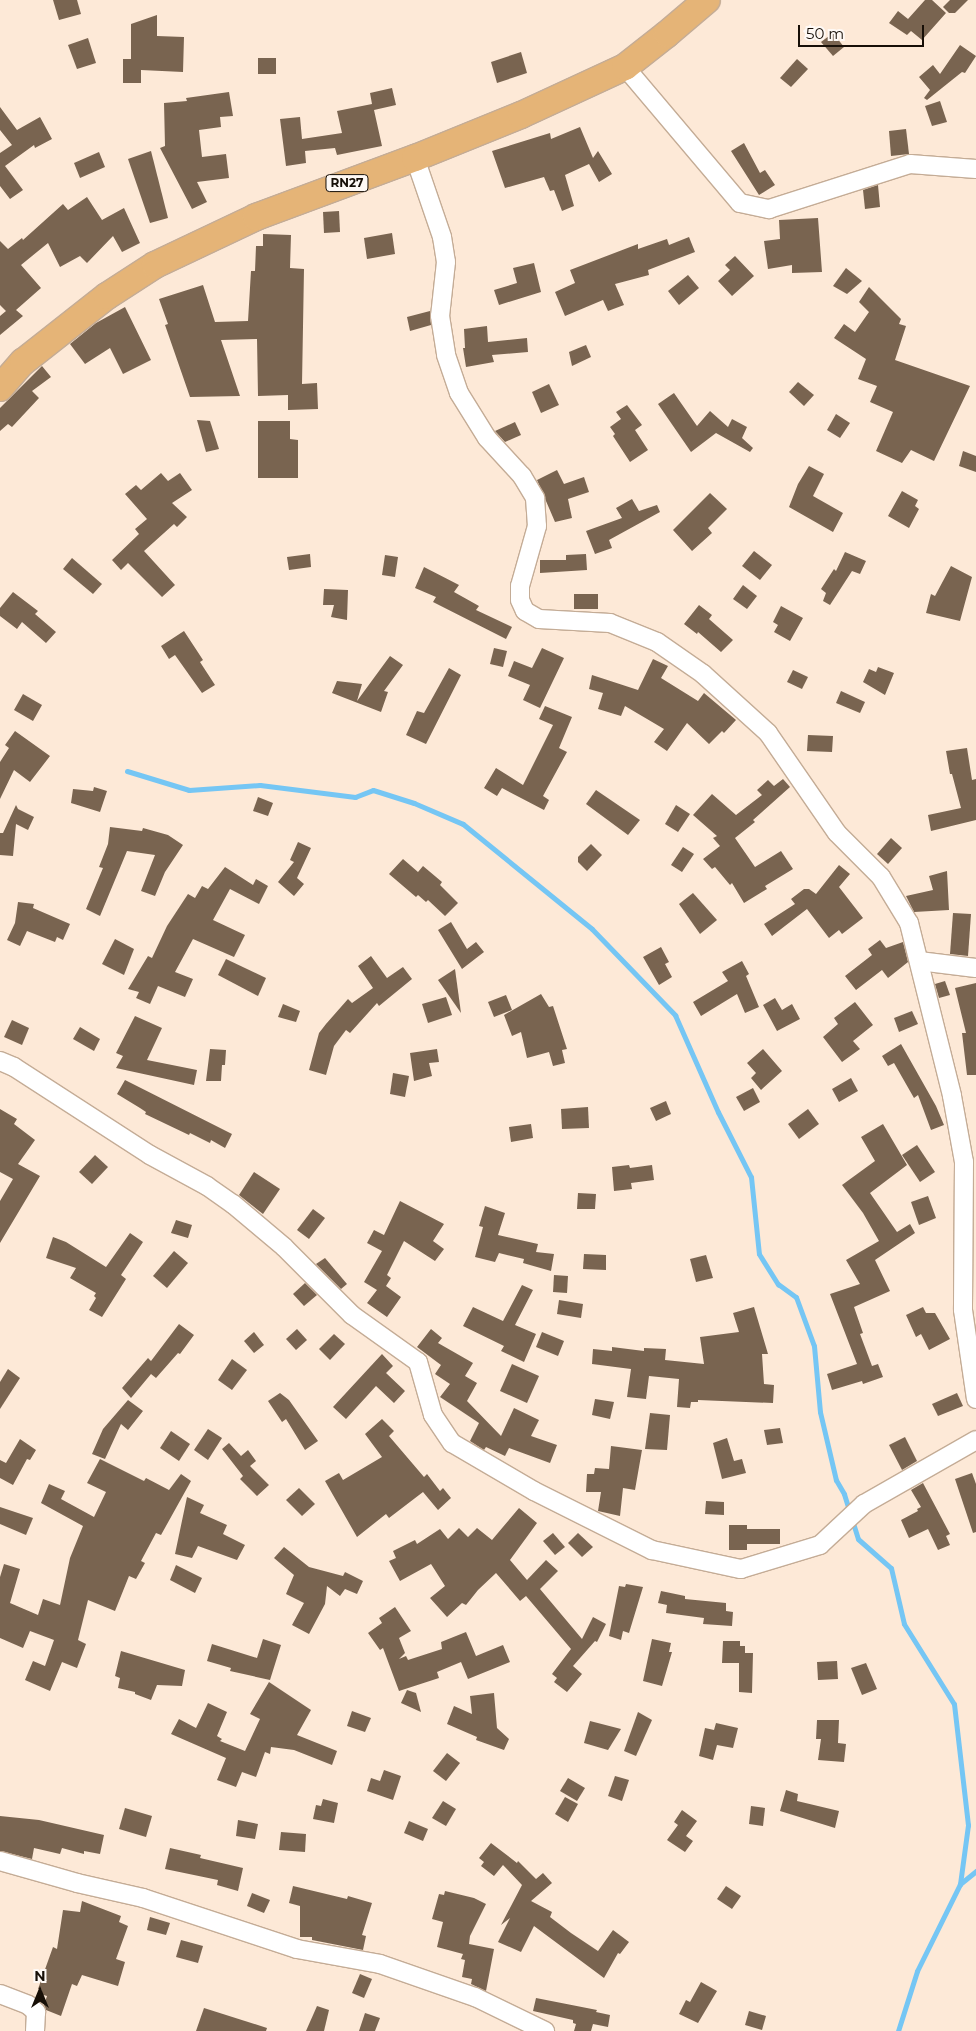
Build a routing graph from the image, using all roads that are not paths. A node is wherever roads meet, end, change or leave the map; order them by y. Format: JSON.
{"nodes":[{"id":1,"x":707,"y":0,"type":"edge"},
{"id":2,"x":624,"y":67,"type":"junction"},
{"id":3,"x":415,"y":158,"type":"junction"},
{"id":4,"x":976,"y":170,"type":"edge"},
{"id":5,"x":0,"y":388,"type":"edge"},
{"id":6,"x":918,"y":961,"type":"junction"},
{"id":7,"x":976,"y":968,"type":"edge"},
{"id":8,"x":0,"y":1061,"type":"edge"},
{"id":9,"x":976,"y":1400,"type":"edge"},
{"id":10,"x":976,"y":1440,"type":"edge"},
{"id":11,"x":0,"y":1861,"type":"edge"},
{"id":12,"x":0,"y":1994,"type":"edge"},
{"id":13,"x":35,"y":2031,"type":"edge"},
{"id":14,"x":545,"y":2031,"type":"edge"}],
"edges":[{"from":1,"to":2,"type":"main road","number":"RN27"},
{"from":2,"to":3,"type":"main road","number":"RN27"},
{"from":2,"to":4,"type":"street"},
{"from":3,"to":5,"type":"main road","number":"RN27"},
{"from":3,"to":6,"type":"street"},
{"from":6,"to":7,"type":"street"},
{"from":6,"to":9,"type":"street"},
{"from":8,"to":10,"type":"street"},
{"from":11,"to":14,"type":"street"},
{"from":12,"to":13,"type":"street"}]}
